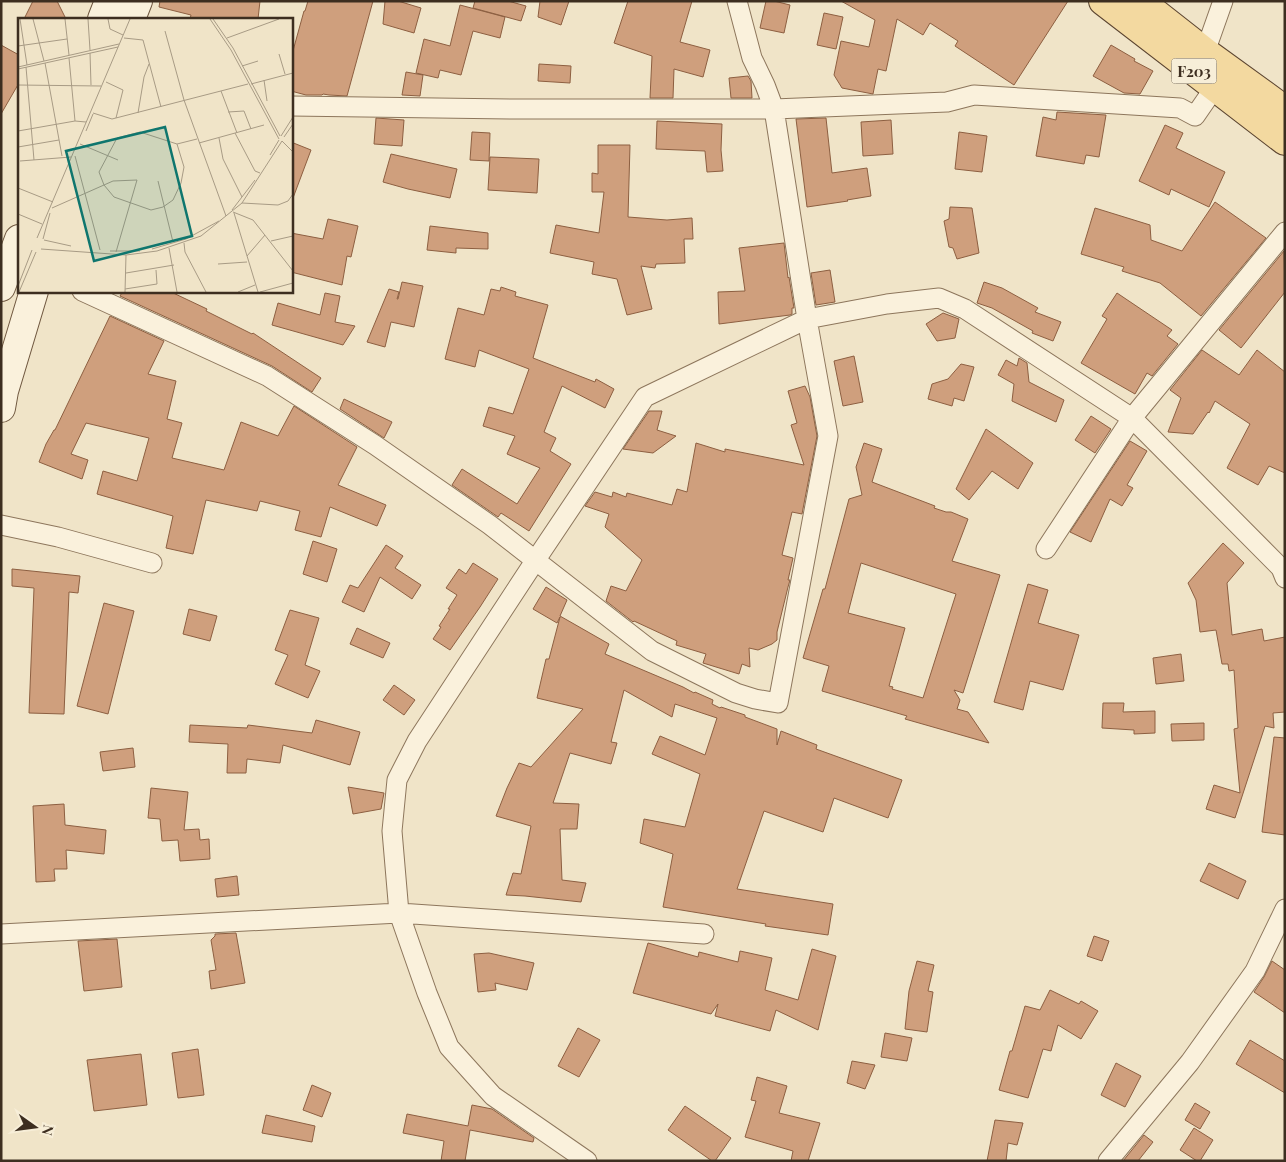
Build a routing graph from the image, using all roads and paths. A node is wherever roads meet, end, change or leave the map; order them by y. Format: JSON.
{"nodes":[{"id":1,"x":109,"y":1,"type":"edge"},
{"id":2,"x":138,"y":1,"type":"edge"},
{"id":3,"x":737,"y":1,"type":"edge"},
{"id":4,"x":1103,"y":1,"type":"edge"},
{"id":5,"x":1140,"y":1,"type":"edge"},
{"id":6,"x":1223,"y":1,"type":"edge"},
{"id":7,"x":102,"y":18,"type":"edge"},
{"id":8,"x":131,"y":18,"type":"edge"},
{"id":9,"x":1205,"y":52,"type":"junction"},
{"id":10,"x":1215,"y":87,"type":"junction"},
{"id":11,"x":292,"y":106,"type":"edge"},
{"id":12,"x":774,"y":109,"type":"junction"},
{"id":13,"x":1285,"y":110,"type":"edge"},
{"id":14,"x":1285,"y":141,"type":"edge"},
{"id":15,"x":1285,"y":232,"type":"edge"},
{"id":16,"x":18,"y":242,"type":"edge"},
{"id":17,"x":1,"y":287,"type":"edge"},
{"id":18,"x":34,"y":292,"type":"edge"},
{"id":19,"x":84,"y":292,"type":"edge"},
{"id":20,"x":808,"y":319,"type":"junction"},
{"id":21,"x":1,"y":408,"type":"edge"},
{"id":22,"x":1132,"y":418,"type":"junction"},
{"id":23,"x":1,"y":525,"type":"edge"},
{"id":24,"x":1046,"y":548,"type":"dead end"},
{"id":25,"x":535,"y":560,"type":"junction"},
{"id":26,"x":152,"y":562,"type":"dead end"},
{"id":27,"x":1285,"y":578,"type":"edge"},
{"id":28,"x":1285,"y":909,"type":"edge"},
{"id":29,"x":398,"y":913,"type":"junction"},
{"id":30,"x":1,"y":934,"type":"edge"},
{"id":31,"x":704,"y":934,"type":"dead end"},
{"id":32,"x":588,"y":1161,"type":"edge"},
{"id":33,"x":1108,"y":1161,"type":"edge"}],
"edges":[{"from":1,"to":7,"type":"main road"},
{"from":2,"to":8,"type":"main road"},
{"from":3,"to":12,"type":"street"},
{"from":4,"to":10,"type":"main road","number":"F203"},
{"from":5,"to":9,"type":"main road","number":"F203"},
{"from":6,"to":9,"type":"street"},
{"from":9,"to":13,"type":"main road","number":"F203"},
{"from":10,"to":12,"type":"street"},
{"from":10,"to":14,"type":"main road","number":"F203"},
{"from":11,"to":12,"type":"street"},
{"from":12,"to":20,"type":"street"},
{"from":15,"to":22,"type":"street"},
{"from":16,"to":17,"type":"main road"},
{"from":18,"to":21,"type":"main road"},
{"from":19,"to":25,"type":"street"},
{"from":20,"to":22,"type":"street"},
{"from":20,"to":25,"type":"street"},
{"from":20,"to":25,"type":"street"},
{"from":22,"to":24,"type":"street"},
{"from":22,"to":27,"type":"street"},
{"from":23,"to":26,"type":"street"},
{"from":25,"to":29,"type":"street"},
{"from":28,"to":33,"type":"street"},
{"from":29,"to":30,"type":"street"},
{"from":29,"to":31,"type":"street"},
{"from":29,"to":32,"type":"street"}]}
